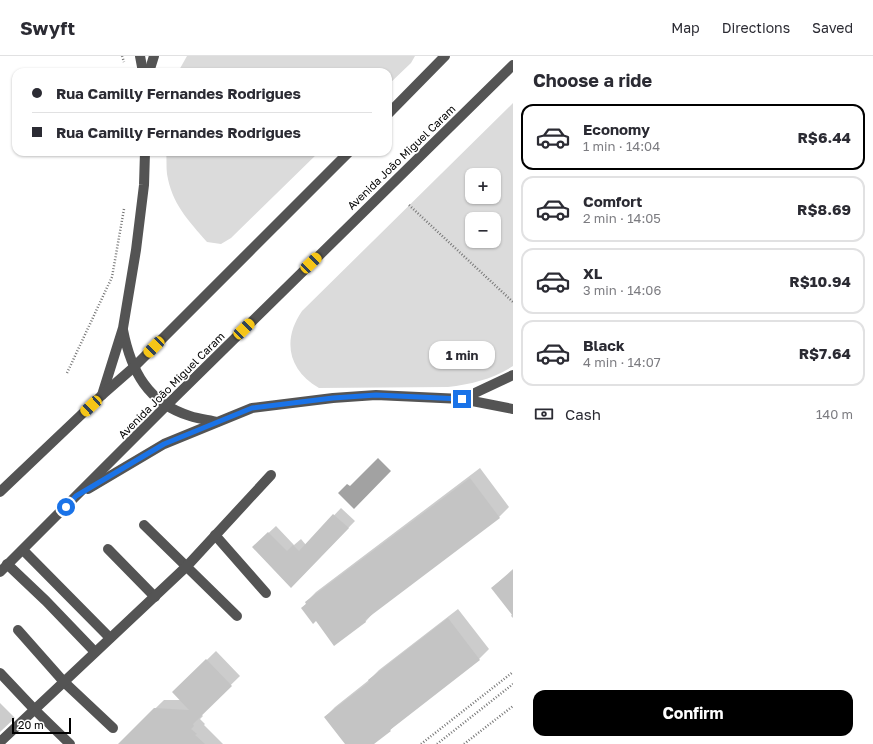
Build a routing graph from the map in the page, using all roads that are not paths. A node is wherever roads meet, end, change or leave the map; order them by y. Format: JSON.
{"nodes":[{"id":1,"x":140,"y":56,"type":"edge"},
{"id":2,"x":154,"y":56,"type":"edge"},
{"id":3,"x":445,"y":56,"type":"edge"},
{"id":4,"x":513,"y":65,"type":"edge"},
{"id":5,"x":142,"y":68,"type":"edge"},
{"id":6,"x":150,"y":68,"type":"edge"},
{"id":7,"x":392,"y":110,"type":"edge"},
{"id":8,"x":145,"y":156,"type":"edge"},
{"id":9,"x":346,"y":156,"type":"edge"},
{"id":10,"x":123,"y":328,"type":"junction"},
{"id":11,"x":134,"y":367,"type":"junction"},
{"id":12,"x":513,"y":375,"type":"edge"},
{"id":13,"x":102,"y":395,"type":"junction"},
{"id":14,"x":462,"y":399,"type":"junction"},
{"id":15,"x":166,"y":406,"type":"junction"},
{"id":16,"x":513,"y":409,"type":"edge"},
{"id":17,"x":217,"y":422,"type":"junction"},
{"id":18,"x":271,"y":475,"type":"dead end"},
{"id":19,"x":0,"y":492,"type":"edge"},
{"id":20,"x":76,"y":496,"type":"junction"},
{"id":21,"x":144,"y":525,"type":"dead end"},
{"id":22,"x":215,"y":535,"type":"junction"},
{"id":23,"x":108,"y":549,"type":"dead end"},
{"id":24,"x":22,"y":550,"type":"junction"},
{"id":25,"x":187,"y":566,"type":"junction"},
{"id":26,"x":4,"y":568,"type":"edge"},
{"id":27,"x":266,"y":593,"type":"dead end"},
{"id":28,"x":155,"y":597,"type":"junction"},
{"id":29,"x":237,"y":616,"type":"dead end"},
{"id":30,"x":18,"y":630,"type":"dead end"},
{"id":31,"x":110,"y":638,"type":"junction"},
{"id":32,"x":95,"y":652,"type":"junction"},
{"id":33,"x":0,"y":673,"type":"edge"},
{"id":34,"x":64,"y":682,"type":"junction"},
{"id":35,"x":34,"y":709,"type":"junction"},
{"id":36,"x":113,"y":728,"type":"dead end"},
{"id":37,"x":0,"y":742,"type":"edge"},
{"id":38,"x":70,"y":744,"type":"edge"}],
"edges":[{"from":1,"to":5,"type":"street"},
{"from":2,"to":6,"type":"street"},
{"from":3,"to":7,"type":"street"},
{"from":4,"to":15,"type":"street","name":"Avenida João Miguel Caram"},
{"from":8,"to":10,"type":"street"},
{"from":9,"to":11,"type":"street"},
{"from":10,"to":11,"type":"street"},
{"from":10,"to":13,"type":"street"},
{"from":11,"to":13,"type":"street"},
{"from":11,"to":15,"type":"street"},
{"from":12,"to":14,"type":"street"},
{"from":13,"to":19,"type":"street"},
{"from":14,"to":16,"type":"street"},
{"from":14,"to":17,"type":"street"},
{"from":15,"to":17,"type":"street"},
{"from":15,"to":20,"type":"street","name":"Avenida João Miguel Caram"},
{"from":17,"to":20,"type":"street"},
{"from":18,"to":22,"type":"street"},
{"from":20,"to":24,"type":"street","name":"Avenida João Miguel Caram"},
{"from":21,"to":25,"type":"street"},
{"from":22,"to":25,"type":"street"},
{"from":22,"to":27,"type":"street"},
{"from":23,"to":28,"type":"street"},
{"from":24,"to":26,"type":"street","name":"Avenida João Miguel Caram"},
{"from":24,"to":31,"type":"street"},
{"from":25,"to":28,"type":"street"},
{"from":25,"to":29,"type":"street"},
{"from":26,"to":32,"type":"street"},
{"from":28,"to":31,"type":"street"},
{"from":30,"to":34,"type":"street"},
{"from":31,"to":32,"type":"street"},
{"from":32,"to":34,"type":"street"},
{"from":33,"to":35,"type":"street"},
{"from":34,"to":35,"type":"street"},
{"from":34,"to":36,"type":"street"},
{"from":35,"to":37,"type":"street"},
{"from":35,"to":38,"type":"street"}]}
